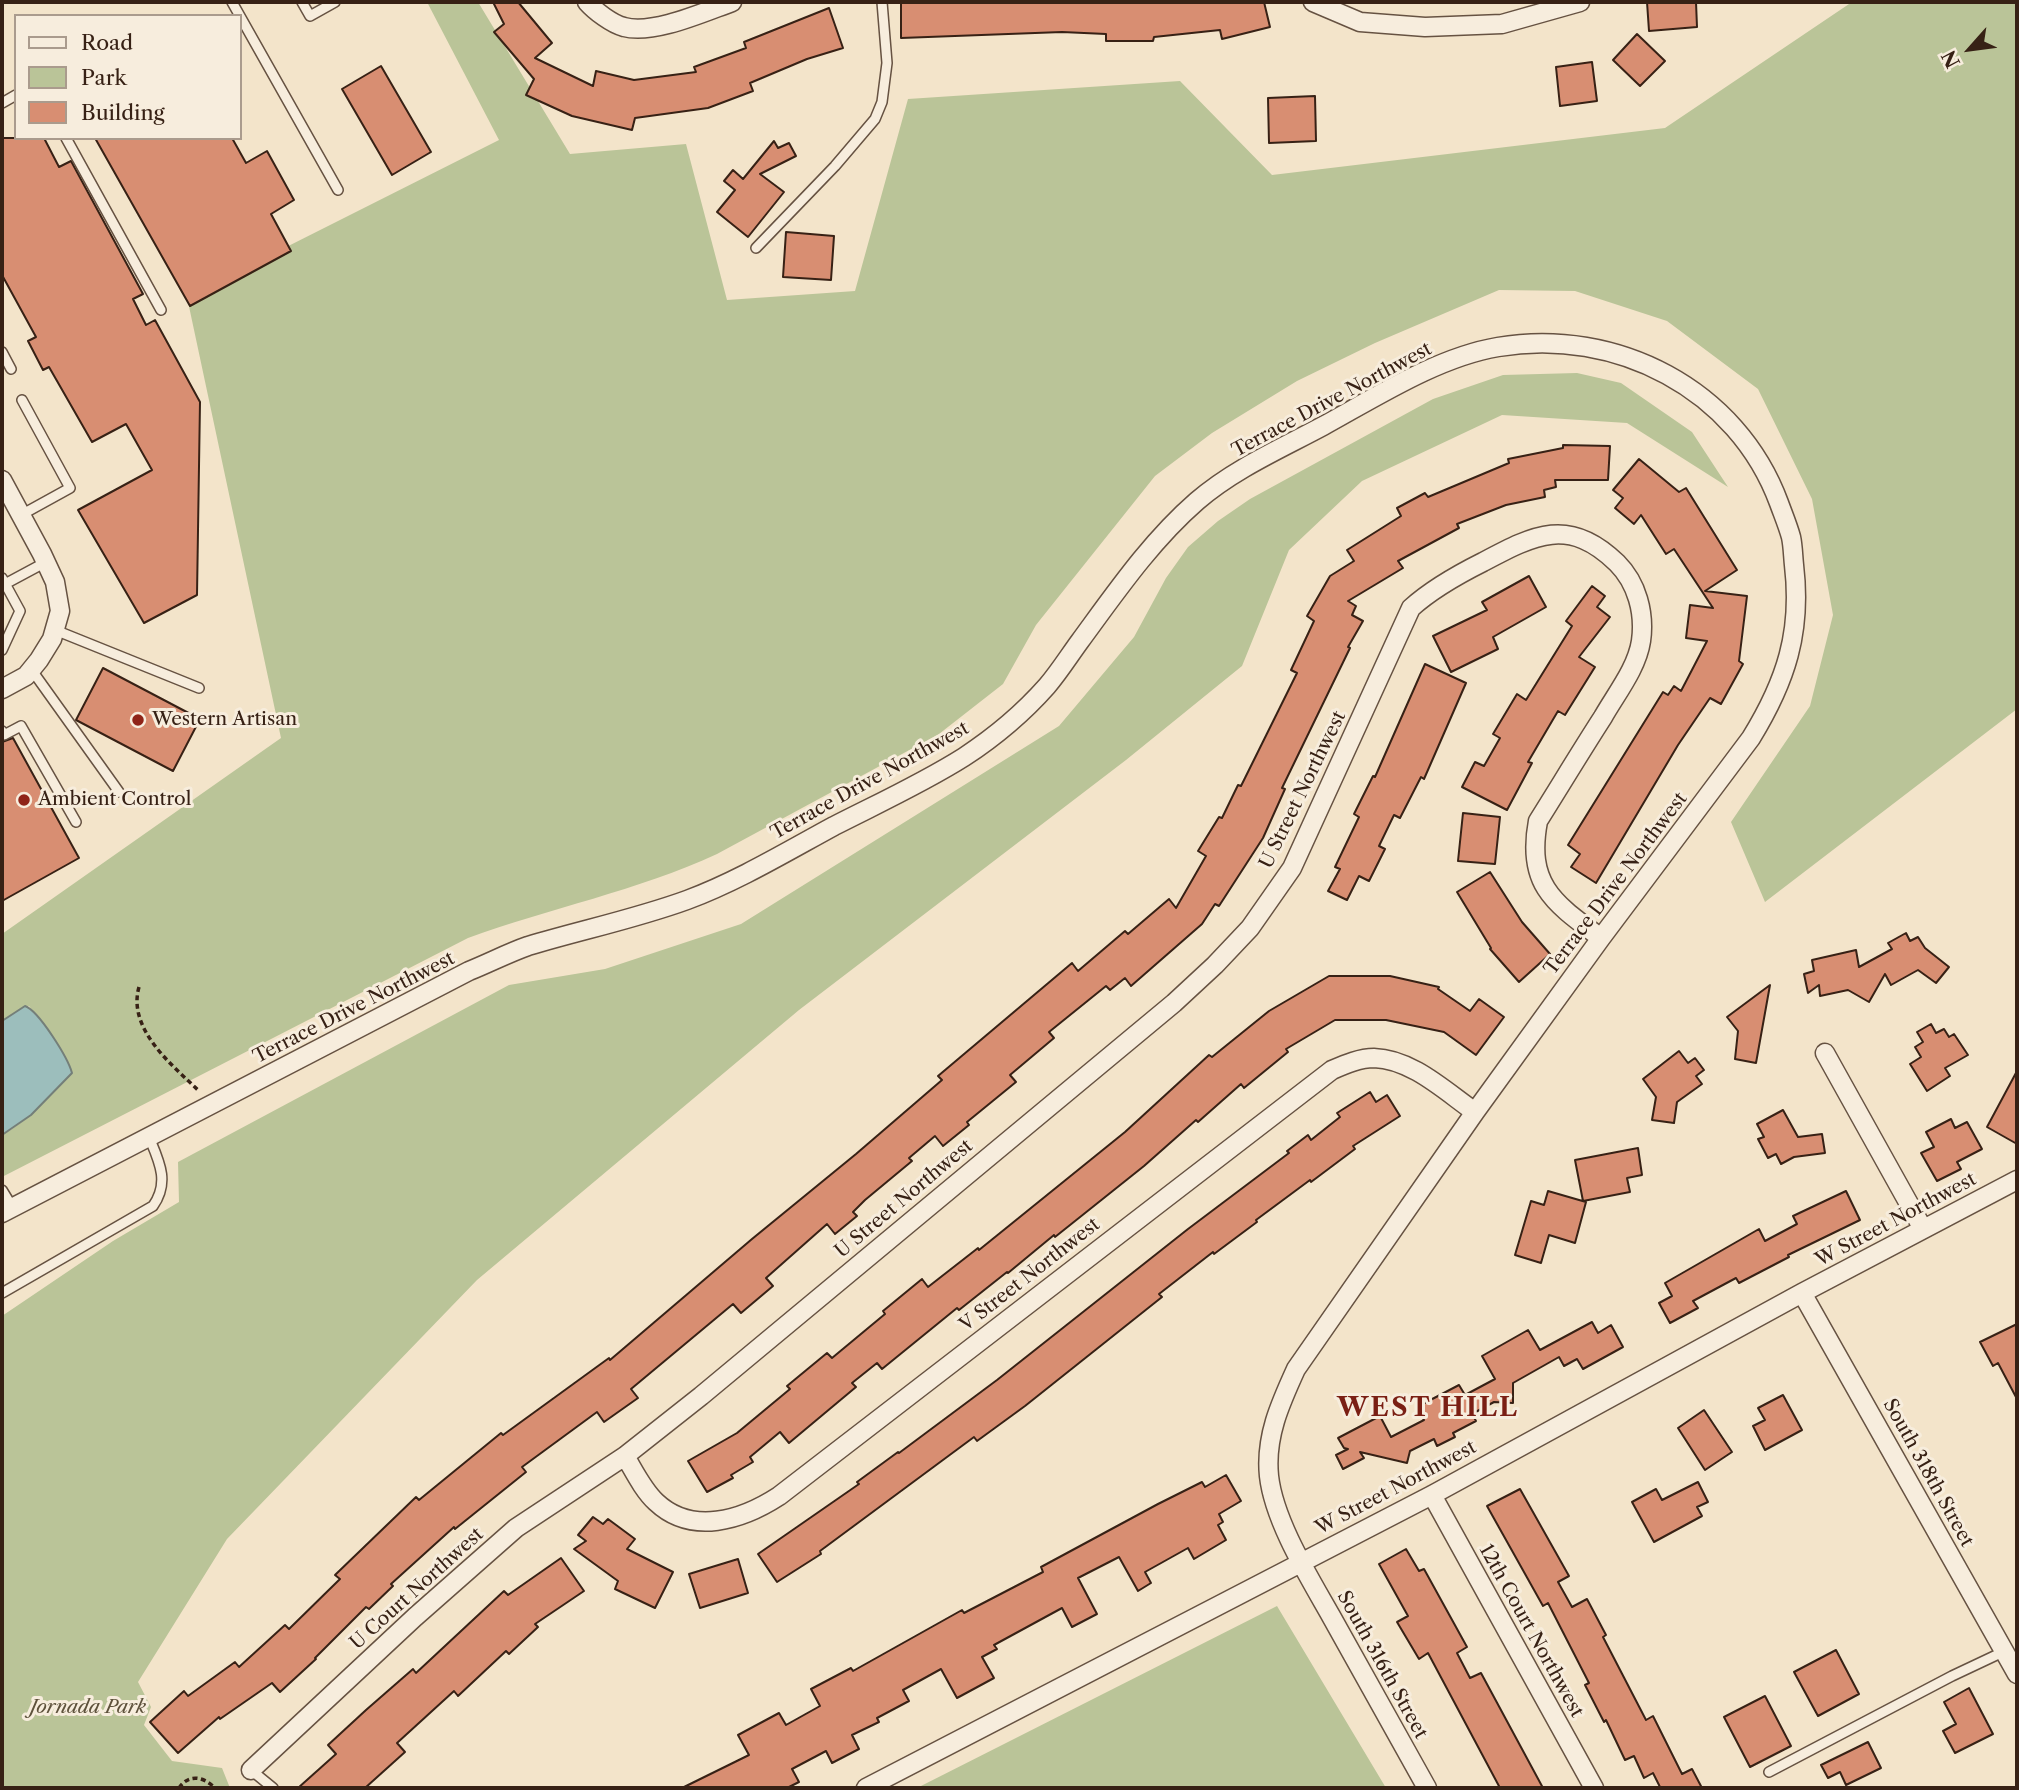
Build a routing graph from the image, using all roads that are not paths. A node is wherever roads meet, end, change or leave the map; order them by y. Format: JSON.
{"nodes":[{"id":1,"x":302,"y":2,"type":"edge"},
{"id":2,"x":335,"y":2,"type":"edge"},
{"id":3,"x":587,"y":2,"type":"edge"},
{"id":4,"x":732,"y":2,"type":"edge"},
{"id":5,"x":882,"y":2,"type":"edge"},
{"id":6,"x":1313,"y":2,"type":"edge"},
{"id":7,"x":1580,"y":2,"type":"edge"},
{"id":8,"x":242,"y":20,"type":"edge"},
{"id":9,"x":67,"y":140,"type":"edge"},
{"id":10,"x":338,"y":190,"type":"dead end"},
{"id":11,"x":756,"y":248,"type":"dead end"},
{"id":12,"x":161,"y":310,"type":"dead end"},
{"id":13,"x":2,"y":352,"type":"edge"},
{"id":14,"x":11,"y":369,"type":"dead end"},
{"id":15,"x":22,"y":400,"type":"dead end"},
{"id":16,"x":2,"y":480,"type":"edge"},
{"id":17,"x":21,"y":515,"type":"junction"},
{"id":18,"x":46,"y":562,"type":"junction"},
{"id":19,"x":3,"y":581,"type":"edge"},
{"id":20,"x":55,"y":630,"type":"junction"},
{"id":21,"x":2,"y":650,"type":"edge"},
{"id":22,"x":31,"y":669,"type":"junction"},
{"id":23,"x":199,"y":688,"type":"dead end"},
{"id":24,"x":2,"y":689,"type":"edge"},
{"id":25,"x":2,"y":731,"type":"edge"},
{"id":26,"x":119,"y":792,"type":"dead end"},
{"id":27,"x":76,"y":822,"type":"dead end"},
{"id":28,"x":1601,"y":937,"type":"junction"},
{"id":29,"x":1825,"y":1053,"type":"dead end"},
{"id":30,"x":1475,"y":1112,"type":"junction"},
{"id":31,"x":149,"y":1137,"type":"junction"},
{"id":32,"x":2017,"y":1180,"type":"edge"},
{"id":33,"x":2,"y":1190,"type":"edge"},
{"id":34,"x":7,"y":1211,"type":"edge"},
{"id":35,"x":1923,"y":1229,"type":"junction"},
{"id":36,"x":2,"y":1293,"type":"edge"},
{"id":37,"x":1802,"y":1293,"type":"junction"},
{"id":38,"x":625,"y":1456,"type":"junction"},
{"id":39,"x":1432,"y":1495,"type":"junction"},
{"id":40,"x":1301,"y":1562,"type":"junction"},
{"id":41,"x":2005,"y":1651,"type":"junction"},
{"id":42,"x":2017,"y":1674,"type":"edge"},
{"id":43,"x":251,"y":1770,"type":"joint"},
{"id":44,"x":1769,"y":1772,"type":"dead end"},
{"id":45,"x":273,"y":1788,"type":"edge"},
{"id":46,"x":866,"y":1788,"type":"edge"},
{"id":47,"x":1427,"y":1788,"type":"edge"},
{"id":48,"x":1594,"y":1788,"type":"edge"}],
"edges":[{"from":1,"to":2,"type":"lane"},
{"from":3,"to":4,"type":"street"},
{"from":5,"to":11,"type":"lane"},
{"from":6,"to":7,"type":"street"},
{"from":8,"to":10,"type":"lane"},
{"from":9,"to":12,"type":"lane"},
{"from":13,"to":14,"type":"lane"},
{"from":15,"to":17,"type":"lane"},
{"from":16,"to":17,"type":"street"},
{"from":17,"to":18,"type":"street"},
{"from":18,"to":19,"type":"lane"},
{"from":18,"to":20,"type":"street"},
{"from":19,"to":21,"type":"lane"},
{"from":20,"to":22,"type":"street"},
{"from":20,"to":23,"type":"lane"},
{"from":22,"to":24,"type":"street"},
{"from":22,"to":26,"type":"lane"},
{"from":25,"to":27,"type":"lane"},
{"from":28,"to":30,"type":"street","name":"Terrace Drive Northwest"},
{"from":28,"to":31,"type":"street","name":"Terrace Drive Northwest"},
{"from":28,"to":38,"type":"street","name":"U Street Northwest"},
{"from":29,"to":35,"type":"street"},
{"from":30,"to":38,"type":"street","name":"V Street Northwest"},
{"from":30,"to":40,"type":"street","name":"Terrace Drive Northwest"},
{"from":31,"to":34,"type":"street","name":"Terrace Drive Northwest"},
{"from":31,"to":36,"type":"lane"},
{"from":32,"to":35,"type":"street","name":"W Street Northwest"},
{"from":33,"to":34,"type":"lane"},
{"from":35,"to":37,"type":"street","name":"W Street Northwest"},
{"from":37,"to":39,"type":"street","name":"W Street Northwest"},
{"from":37,"to":41,"type":"street","name":"South 318th Street"},
{"from":38,"to":43,"type":"street","name":"U Court Northwest"},
{"from":39,"to":40,"type":"street","name":"W Street Northwest"},
{"from":39,"to":48,"type":"street","name":"12th Court Northwest"},
{"from":40,"to":46,"type":"street","name":"W Street Northwest"},
{"from":40,"to":47,"type":"street","name":"South 316th Street"},
{"from":41,"to":42,"type":"street","name":"South 318th Street"},
{"from":41,"to":44,"type":"lane"},
{"from":43,"to":45,"type":"lane"}]}
